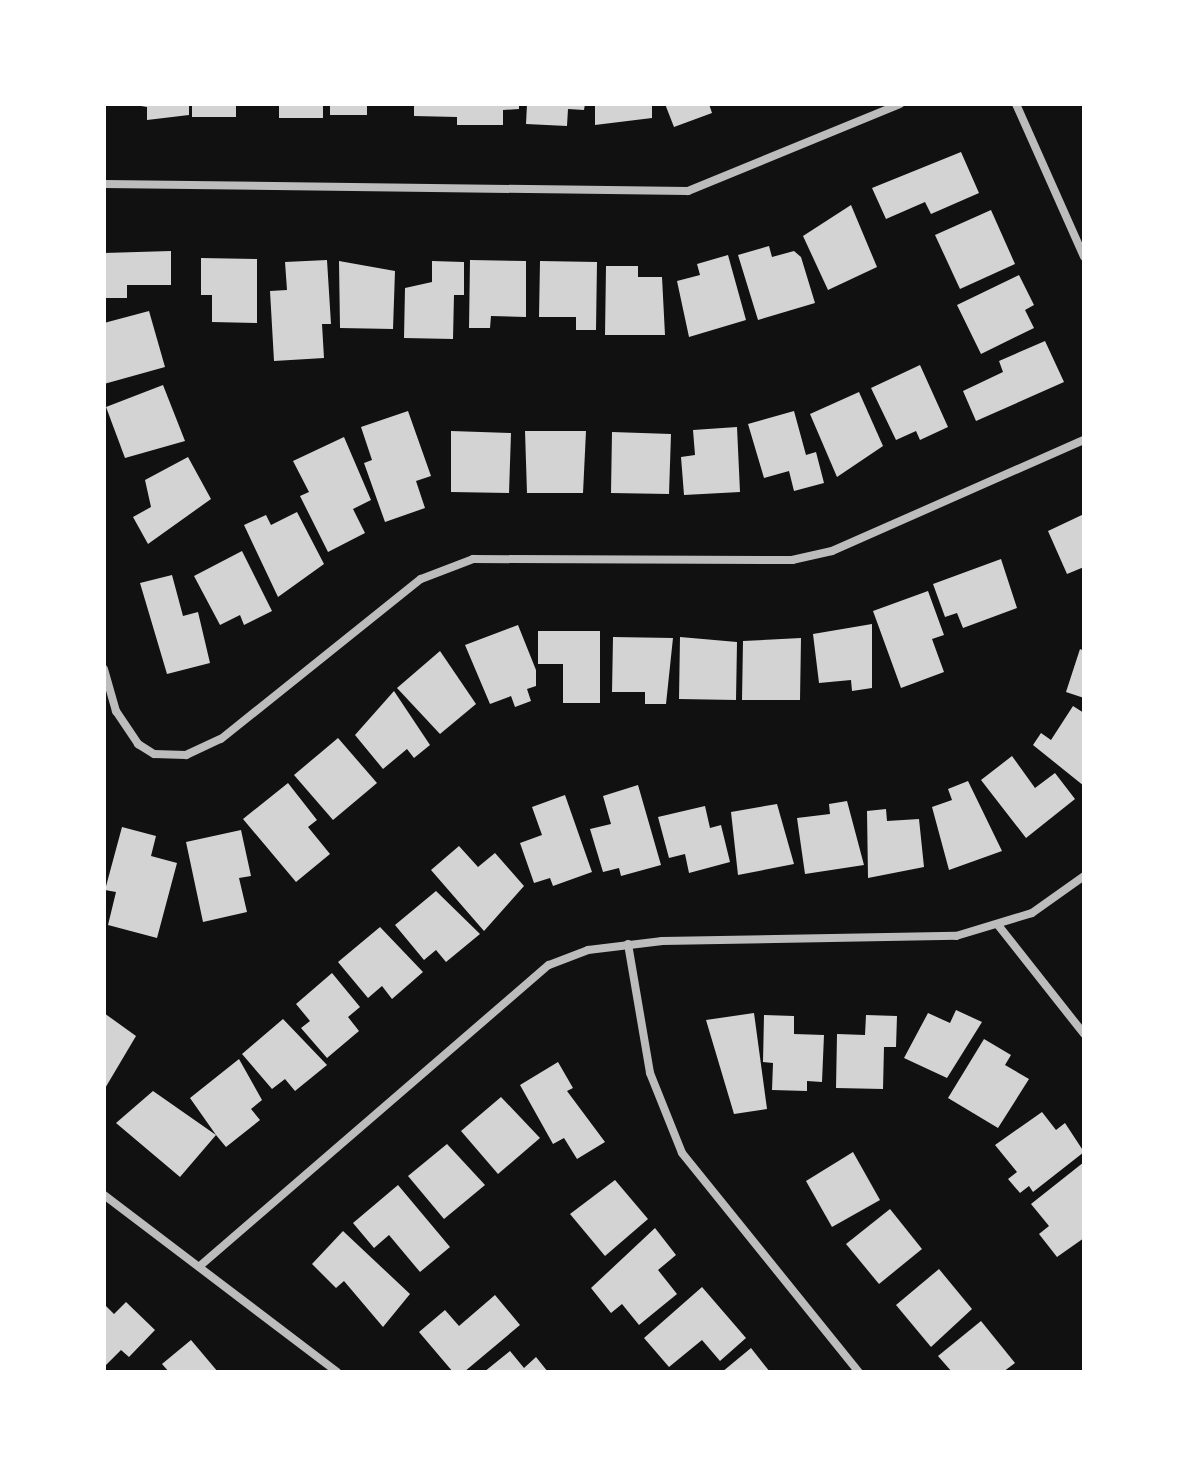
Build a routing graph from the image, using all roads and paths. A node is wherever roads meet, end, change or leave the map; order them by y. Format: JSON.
{"nodes":[{"id":1,"x":900,"y":104,"type":"edge"},
{"id":2,"x":1016,"y":104,"type":"edge"},
{"id":3,"x":104,"y":184,"type":"edge"},
{"id":4,"x":1084,"y":257,"type":"edge"},
{"id":5,"x":1084,"y":440,"type":"edge"},
{"id":6,"x":104,"y":669,"type":"edge"},
{"id":7,"x":1084,"y":876,"type":"edge"},
{"id":8,"x":998,"y":925,"type":"junction"},
{"id":9,"x":628,"y":944,"type":"junction"},
{"id":10,"x":1084,"y":1034,"type":"edge"},
{"id":11,"x":104,"y":1195,"type":"edge"},
{"id":12,"x":201,"y":1265,"type":"junction"},
{"id":13,"x":337,"y":1372,"type":"edge"},
{"id":14,"x":859,"y":1372,"type":"edge"}],
"edges":[{"from":1,"to":3,"type":"street"},
{"from":2,"to":4,"type":"street"},
{"from":5,"to":6,"type":"street"},
{"from":7,"to":8,"type":"street"},
{"from":8,"to":9,"type":"street"},
{"from":8,"to":10,"type":"street"},
{"from":9,"to":12,"type":"street"},
{"from":9,"to":14,"type":"street"},
{"from":11,"to":12,"type":"street"},
{"from":12,"to":13,"type":"street"}]}
